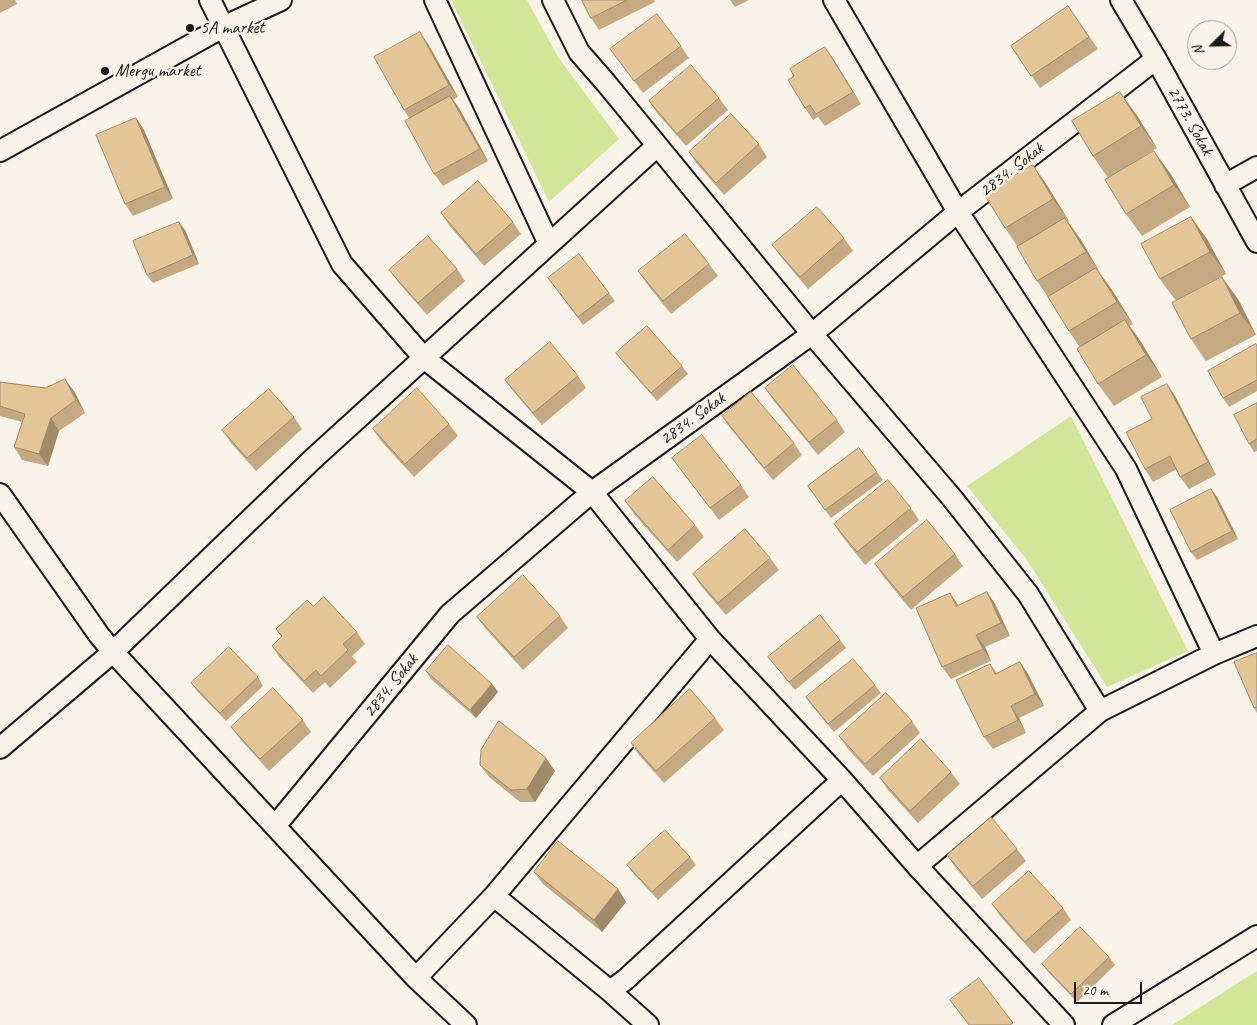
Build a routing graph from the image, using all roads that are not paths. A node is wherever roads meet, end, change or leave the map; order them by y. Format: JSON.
{"nodes":[{"id":1,"x":210,"y":0,"type":"edge"},
{"id":2,"x":280,"y":0,"type":"edge"},
{"id":3,"x":435,"y":0,"type":"edge"},
{"id":4,"x":553,"y":0,"type":"edge"},
{"id":5,"x":834,"y":0,"type":"edge"},
{"id":6,"x":1121,"y":0,"type":"edge"},
{"id":7,"x":223,"y":28,"type":"junction"},
{"id":8,"x":1156,"y":59,"type":"junction"},
{"id":9,"x":657,"y":146,"type":"junction"},
{"id":10,"x":2,"y":147,"type":"edge"},
{"id":11,"x":1257,"y":167,"type":"edge"},
{"id":12,"x":1225,"y":184,"type":"junction"},
{"id":13,"x":958,"y":212,"type":"junction"},
{"id":14,"x":1257,"y":242,"type":"edge"},
{"id":15,"x":549,"y":244,"type":"junction"},
{"id":16,"x":812,"y":334,"type":"junction"},
{"id":17,"x":424,"y":358,"type":"junction"},
{"id":18,"x":592,"y":492,"type":"junction"},
{"id":19,"x":0,"y":494,"type":"edge"},
{"id":20,"x":1257,"y":636,"type":"edge"},
{"id":21,"x":710,"y":639,"type":"junction"},
{"id":22,"x":113,"y":652,"type":"junction"},
{"id":23,"x":1214,"y":654,"type":"junction"},
{"id":24,"x":1100,"y":711,"type":"junction"},
{"id":25,"x":0,"y":748,"type":"edge"},
{"id":26,"x":842,"y":780,"type":"junction"},
{"id":27,"x":276,"y":825,"type":"junction"},
{"id":28,"x":917,"y":866,"type":"junction"},
{"id":29,"x":494,"y":896,"type":"junction"},
{"id":30,"x":1257,"y":936,"type":"edge"},
{"id":31,"x":416,"y":978,"type":"junction"},
{"id":32,"x":610,"y":991,"type":"junction"},
{"id":33,"x":466,"y":1025,"type":"edge"},
{"id":34,"x":648,"y":1025,"type":"edge"},
{"id":35,"x":1064,"y":1025,"type":"edge"},
{"id":36,"x":1113,"y":1025,"type":"edge"}],
"edges":[{"from":1,"to":7,"type":"street"},
{"from":2,"to":7,"type":"street"},
{"from":3,"to":15,"type":"street"},
{"from":4,"to":9,"type":"street"},
{"from":5,"to":13,"type":"street"},
{"from":6,"to":8,"type":"street","name":"2773. Sokak"},
{"from":7,"to":10,"type":"street"},
{"from":7,"to":17,"type":"street"},
{"from":8,"to":12,"type":"street","name":"2773. Sokak"},
{"from":8,"to":13,"type":"street","name":"2834. Sokak"},
{"from":9,"to":15,"type":"street"},
{"from":9,"to":16,"type":"street"},
{"from":11,"to":12,"type":"street"},
{"from":12,"to":14,"type":"street","name":"2773. Sokak"},
{"from":13,"to":16,"type":"street","name":"2834. Sokak"},
{"from":13,"to":23,"type":"street"},
{"from":15,"to":17,"type":"street"},
{"from":16,"to":18,"type":"street","name":"2834. Sokak"},
{"from":16,"to":24,"type":"street"},
{"from":17,"to":18,"type":"street"},
{"from":17,"to":22,"type":"street"},
{"from":18,"to":21,"type":"street"},
{"from":18,"to":27,"type":"street","name":"2834. Sokak"},
{"from":19,"to":22,"type":"street"},
{"from":20,"to":23,"type":"street"},
{"from":21,"to":26,"type":"street"},
{"from":21,"to":29,"type":"street"},
{"from":22,"to":25,"type":"street"},
{"from":22,"to":27,"type":"street"},
{"from":23,"to":24,"type":"street"},
{"from":24,"to":28,"type":"street"},
{"from":26,"to":28,"type":"street"},
{"from":26,"to":32,"type":"street"},
{"from":27,"to":31,"type":"street"},
{"from":28,"to":35,"type":"street"},
{"from":29,"to":31,"type":"street"},
{"from":29,"to":32,"type":"street"},
{"from":30,"to":36,"type":"street"},
{"from":31,"to":33,"type":"street"},
{"from":32,"to":34,"type":"street"}]}
